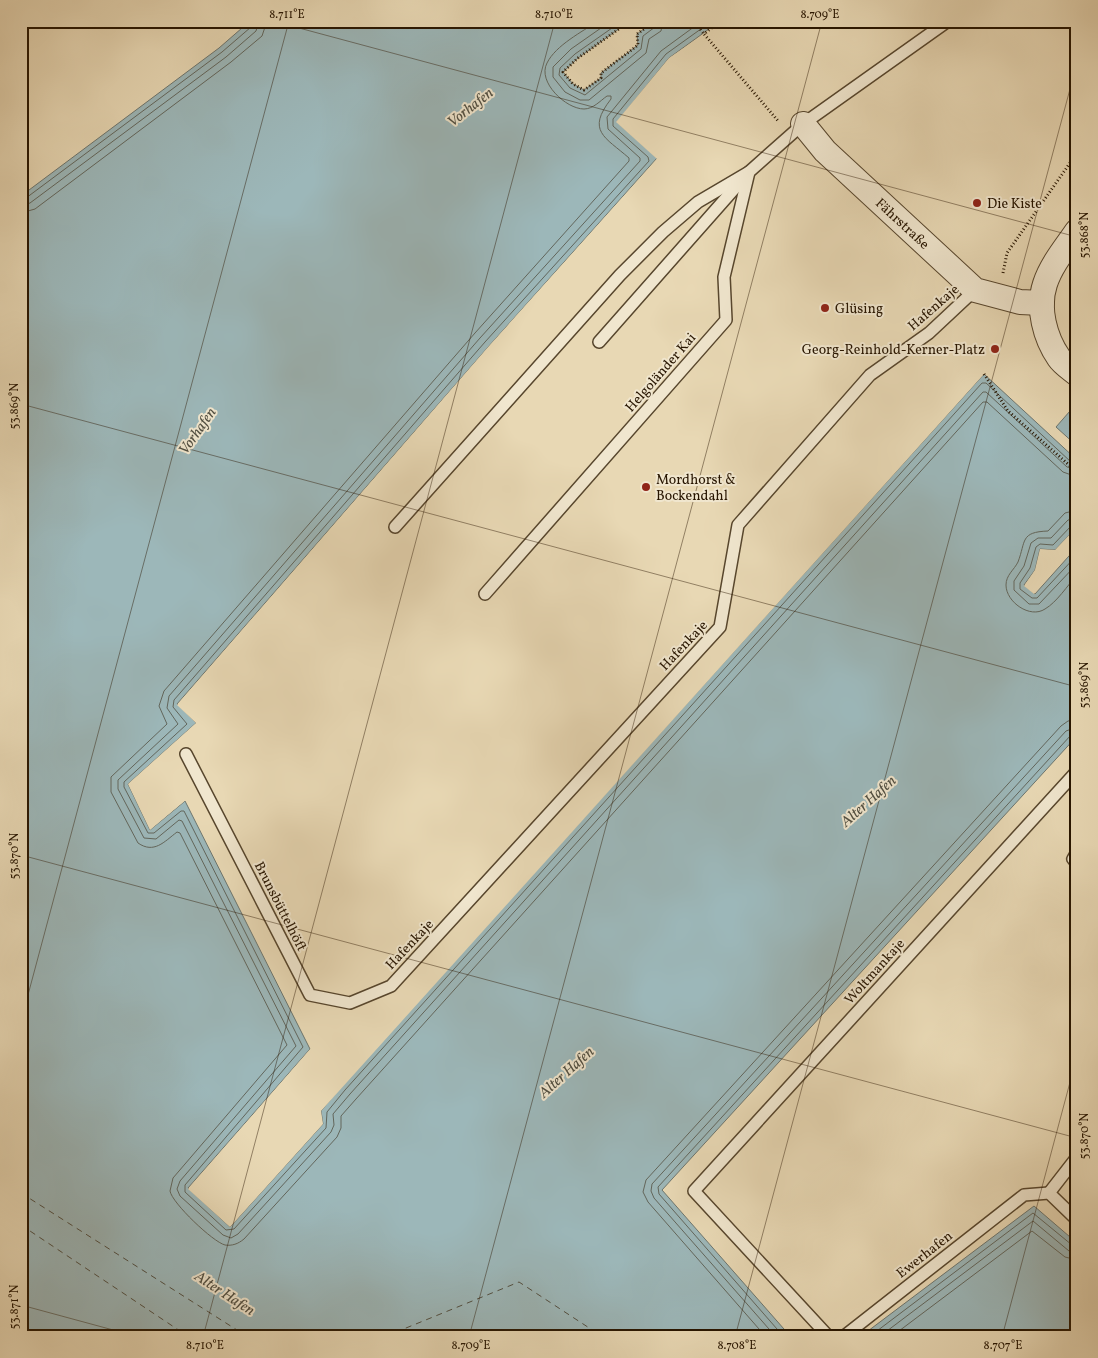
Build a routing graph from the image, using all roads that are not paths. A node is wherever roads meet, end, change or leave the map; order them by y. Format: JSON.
{"nodes":[{"id":1,"x":948,"y":21,"type":"edge"},
{"id":2,"x":793,"y":125,"type":"junction"},
{"id":3,"x":749,"y":172,"type":"junction"},
{"id":4,"x":1077,"y":231,"type":"edge"},
{"id":5,"x":975,"y":290,"type":"junction"},
{"id":6,"x":1042,"y":303,"type":"junction"},
{"id":7,"x":599,"y":342,"type":"dead end"},
{"id":8,"x":1077,"y":374,"type":"edge"},
{"id":9,"x":395,"y":527,"type":"dead end"},
{"id":10,"x":485,"y":594,"type":"dead end"},
{"id":11,"x":186,"y":754,"type":"dead end"},
{"id":12,"x":1077,"y":771,"type":"edge"},
{"id":13,"x":1077,"y":852,"type":"edge"},
{"id":14,"x":1077,"y":864,"type":"edge"},
{"id":15,"x":391,"y":986,"type":"joint"},
{"id":16,"x":1077,"y":1157,"type":"edge"},
{"id":17,"x":1049,"y":1193,"type":"junction"},
{"id":18,"x":1077,"y":1220,"type":"edge"},
{"id":19,"x":828,"y":1337,"type":"edge"},
{"id":20,"x":843,"y":1337,"type":"edge"}],
"edges":[{"from":1,"to":2,"type":"lane"},
{"from":2,"to":3,"type":"lane"},
{"from":2,"to":5,"type":"street","name":"Fährstraße"},
{"from":3,"to":7,"type":"lane"},
{"from":3,"to":9,"type":"lane"},
{"from":3,"to":10,"type":"lane","name":"Helgoländer Kai"},
{"from":4,"to":6,"type":"street"},
{"from":5,"to":6,"type":"street","name":"Fährstraße"},
{"from":5,"to":15,"type":"lane","name":"Hafenkaje"},
{"from":6,"to":8,"type":"street"},
{"from":11,"to":15,"type":"lane","name":"Brunsbüttelhöft"},
{"from":12,"to":19,"type":"lane","name":"Woltmankaje"},
{"from":13,"to":14,"type":"lane"},
{"from":16,"to":17,"type":"lane"},
{"from":17,"to":18,"type":"lane"},
{"from":17,"to":20,"type":"lane","name":"Ewerhafen"}]}
